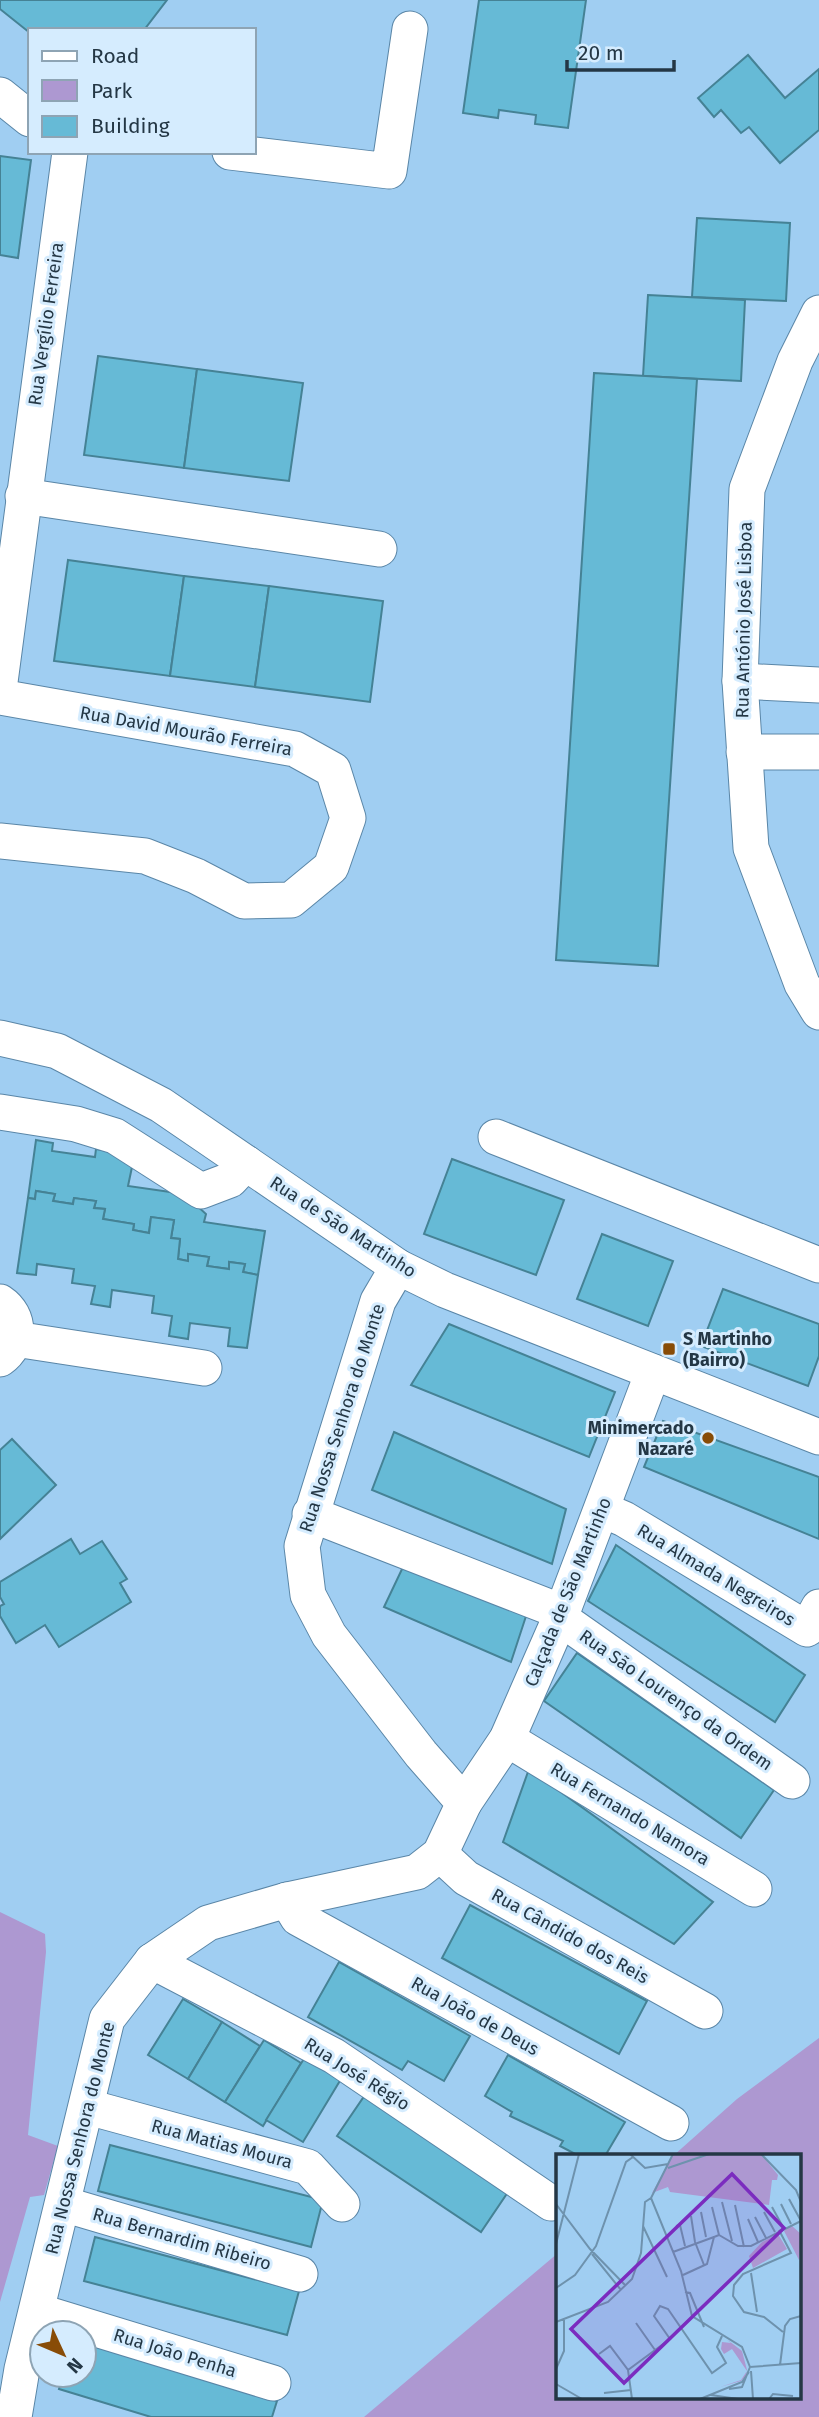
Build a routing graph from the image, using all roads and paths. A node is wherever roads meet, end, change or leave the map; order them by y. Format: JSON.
{"nodes":[{"id":1,"x":410,"y":29,"type":"dead end"},
{"id":2,"x":0,"y":95,"type":"edge"},
{"id":3,"x":28,"y":117,"type":"edge"},
{"id":4,"x":70,"y":154,"type":"edge"},
{"id":5,"x":247,"y":154,"type":"edge"},
{"id":6,"x":819,"y":313,"type":"edge"},
{"id":7,"x":23,"y":496,"type":"junction"},
{"id":8,"x":379,"y":549,"type":"dead end"},
{"id":9,"x":740,"y":681,"type":"junction"},
{"id":10,"x":0,"y":682,"type":"edge"},
{"id":11,"x":819,"y":685,"type":"edge"},
{"id":12,"x":0,"y":697,"type":"edge"},
{"id":13,"x":744,"y":752,"type":"junction"},
{"id":14,"x":819,"y":752,"type":"edge"},
{"id":15,"x":0,"y":841,"type":"edge"},
{"id":16,"x":819,"y":1012,"type":"edge"},
{"id":17,"x":0,"y":1038,"type":"edge"},
{"id":18,"x":0,"y":1112,"type":"edge"},
{"id":19,"x":496,"y":1137,"type":"dead end"},
{"id":20,"x":246,"y":1163,"type":"junction"},
{"id":21,"x":819,"y":1265,"type":"edge"},
{"id":22,"x":398,"y":1267,"type":"junction"},
{"id":23,"x":0,"y":1302,"type":"edge"},
{"id":24,"x":7,"y":1349,"type":"edge"},
{"id":25,"x":204,"y":1368,"type":"dead end"},
{"id":26,"x":653,"y":1371,"type":"junction"},
{"id":27,"x":819,"y":1437,"type":"edge"},
{"id":28,"x":603,"y":1510,"type":"junction"},
{"id":29,"x":310,"y":1514,"type":"junction"},
{"id":30,"x":819,"y":1606,"type":"edge"},
{"id":31,"x":561,"y":1615,"type":"junction"},
{"id":32,"x":507,"y":1739,"type":"junction"},
{"id":33,"x":792,"y":1781,"type":"dead end"},
{"id":34,"x":464,"y":1803,"type":"junction"},
{"id":35,"x":440,"y":1854,"type":"junction"},
{"id":36,"x":754,"y":1889,"type":"dead end"},
{"id":37,"x":287,"y":1900,"type":"junction"},
{"id":38,"x":152,"y":1961,"type":"junction"},
{"id":39,"x":705,"y":2011,"type":"dead end"},
{"id":40,"x":88,"y":2107,"type":"junction"},
{"id":41,"x":671,"y":2123,"type":"dead end"},
{"id":42,"x":551,"y":2203,"type":"dead end"},
{"id":43,"x":63,"y":2204,"type":"junction"},
{"id":44,"x":342,"y":2204,"type":"dead end"},
{"id":45,"x":300,"y":2274,"type":"dead end"},
{"id":46,"x":37,"y":2311,"type":"junction"},
{"id":47,"x":11,"y":2365,"type":"edge"},
{"id":48,"x":273,"y":2383,"type":"dead end"},
{"id":49,"x":20,"y":2415,"type":"edge"}],
"edges":[{"from":1,"to":5,"type":"street"},
{"from":2,"to":3,"type":"street"},
{"from":4,"to":7,"type":"street","name":"Rua Vergílio Ferreira"},
{"from":6,"to":9,"type":"street","name":"Rua António José Lisboa"},
{"from":7,"to":8,"type":"street"},
{"from":7,"to":10,"type":"street"},
{"from":9,"to":11,"type":"street"},
{"from":9,"to":13,"type":"street","name":"Rua António José Lisboa"},
{"from":12,"to":15,"type":"street","name":"Rua David Mourão Ferreira"},
{"from":13,"to":14,"type":"street"},
{"from":13,"to":16,"type":"street","name":"Rua António José Lisboa"},
{"from":17,"to":20,"type":"street","name":"Rua de São Martinho"},
{"from":18,"to":20,"type":"street"},
{"from":19,"to":21,"type":"street"},
{"from":20,"to":22,"type":"street","name":"Rua de São Martinho"},
{"from":22,"to":26,"type":"street","name":"Rua de São Martinho"},
{"from":22,"to":29,"type":"street","name":"Rua Nossa Senhora do Monte"},
{"from":23,"to":24,"type":"street"},
{"from":24,"to":25,"type":"street"},
{"from":26,"to":27,"type":"street","name":"Rua de São Martinho"},
{"from":26,"to":28,"type":"street","name":"Calçada de São Martinho"},
{"from":28,"to":30,"type":"street","name":"Rua Almada Negreiros"},
{"from":28,"to":31,"type":"street","name":"Calçada de São Martinho"},
{"from":29,"to":31,"type":"street","name":"Rua São Lourenço da Ordem"},
{"from":29,"to":34,"type":"street","name":"Rua Nossa Senhora do Monte"},
{"from":31,"to":32,"type":"street","name":"Calçada de São Martinho"},
{"from":31,"to":33,"type":"street","name":"Rua São Lourenço da Ordem"},
{"from":32,"to":34,"type":"street","name":"Calçada de São Martinho"},
{"from":32,"to":36,"type":"street","name":"Rua Fernando Namora"},
{"from":34,"to":35,"type":"street"},
{"from":35,"to":37,"type":"street","name":"Rua Nossa Senhora do Monte"},
{"from":35,"to":39,"type":"street","name":"Rua Cândido dos Reis"},
{"from":37,"to":38,"type":"street","name":"Rua Nossa Senhora do Monte"},
{"from":37,"to":41,"type":"street","name":"Rua João de Deus"},
{"from":38,"to":40,"type":"street","name":"Rua Nossa Senhora do Monte"},
{"from":38,"to":42,"type":"street","name":"Rua José Régio"},
{"from":40,"to":43,"type":"street","name":"Rua Nossa Senhora do Monte"},
{"from":40,"to":44,"type":"street","name":"Rua Matias Moura"},
{"from":43,"to":45,"type":"street","name":"Rua Bernardim Ribeiro"},
{"from":43,"to":46,"type":"street","name":"Rua Nossa Senhora do Monte"},
{"from":46,"to":47,"type":"street","name":"Rua Nossa Senhora do Monte"},
{"from":46,"to":48,"type":"street","name":"Rua João Penha"},
{"from":47,"to":49,"type":"street","name":"Rua Nossa Senhora do Monte"}]}
